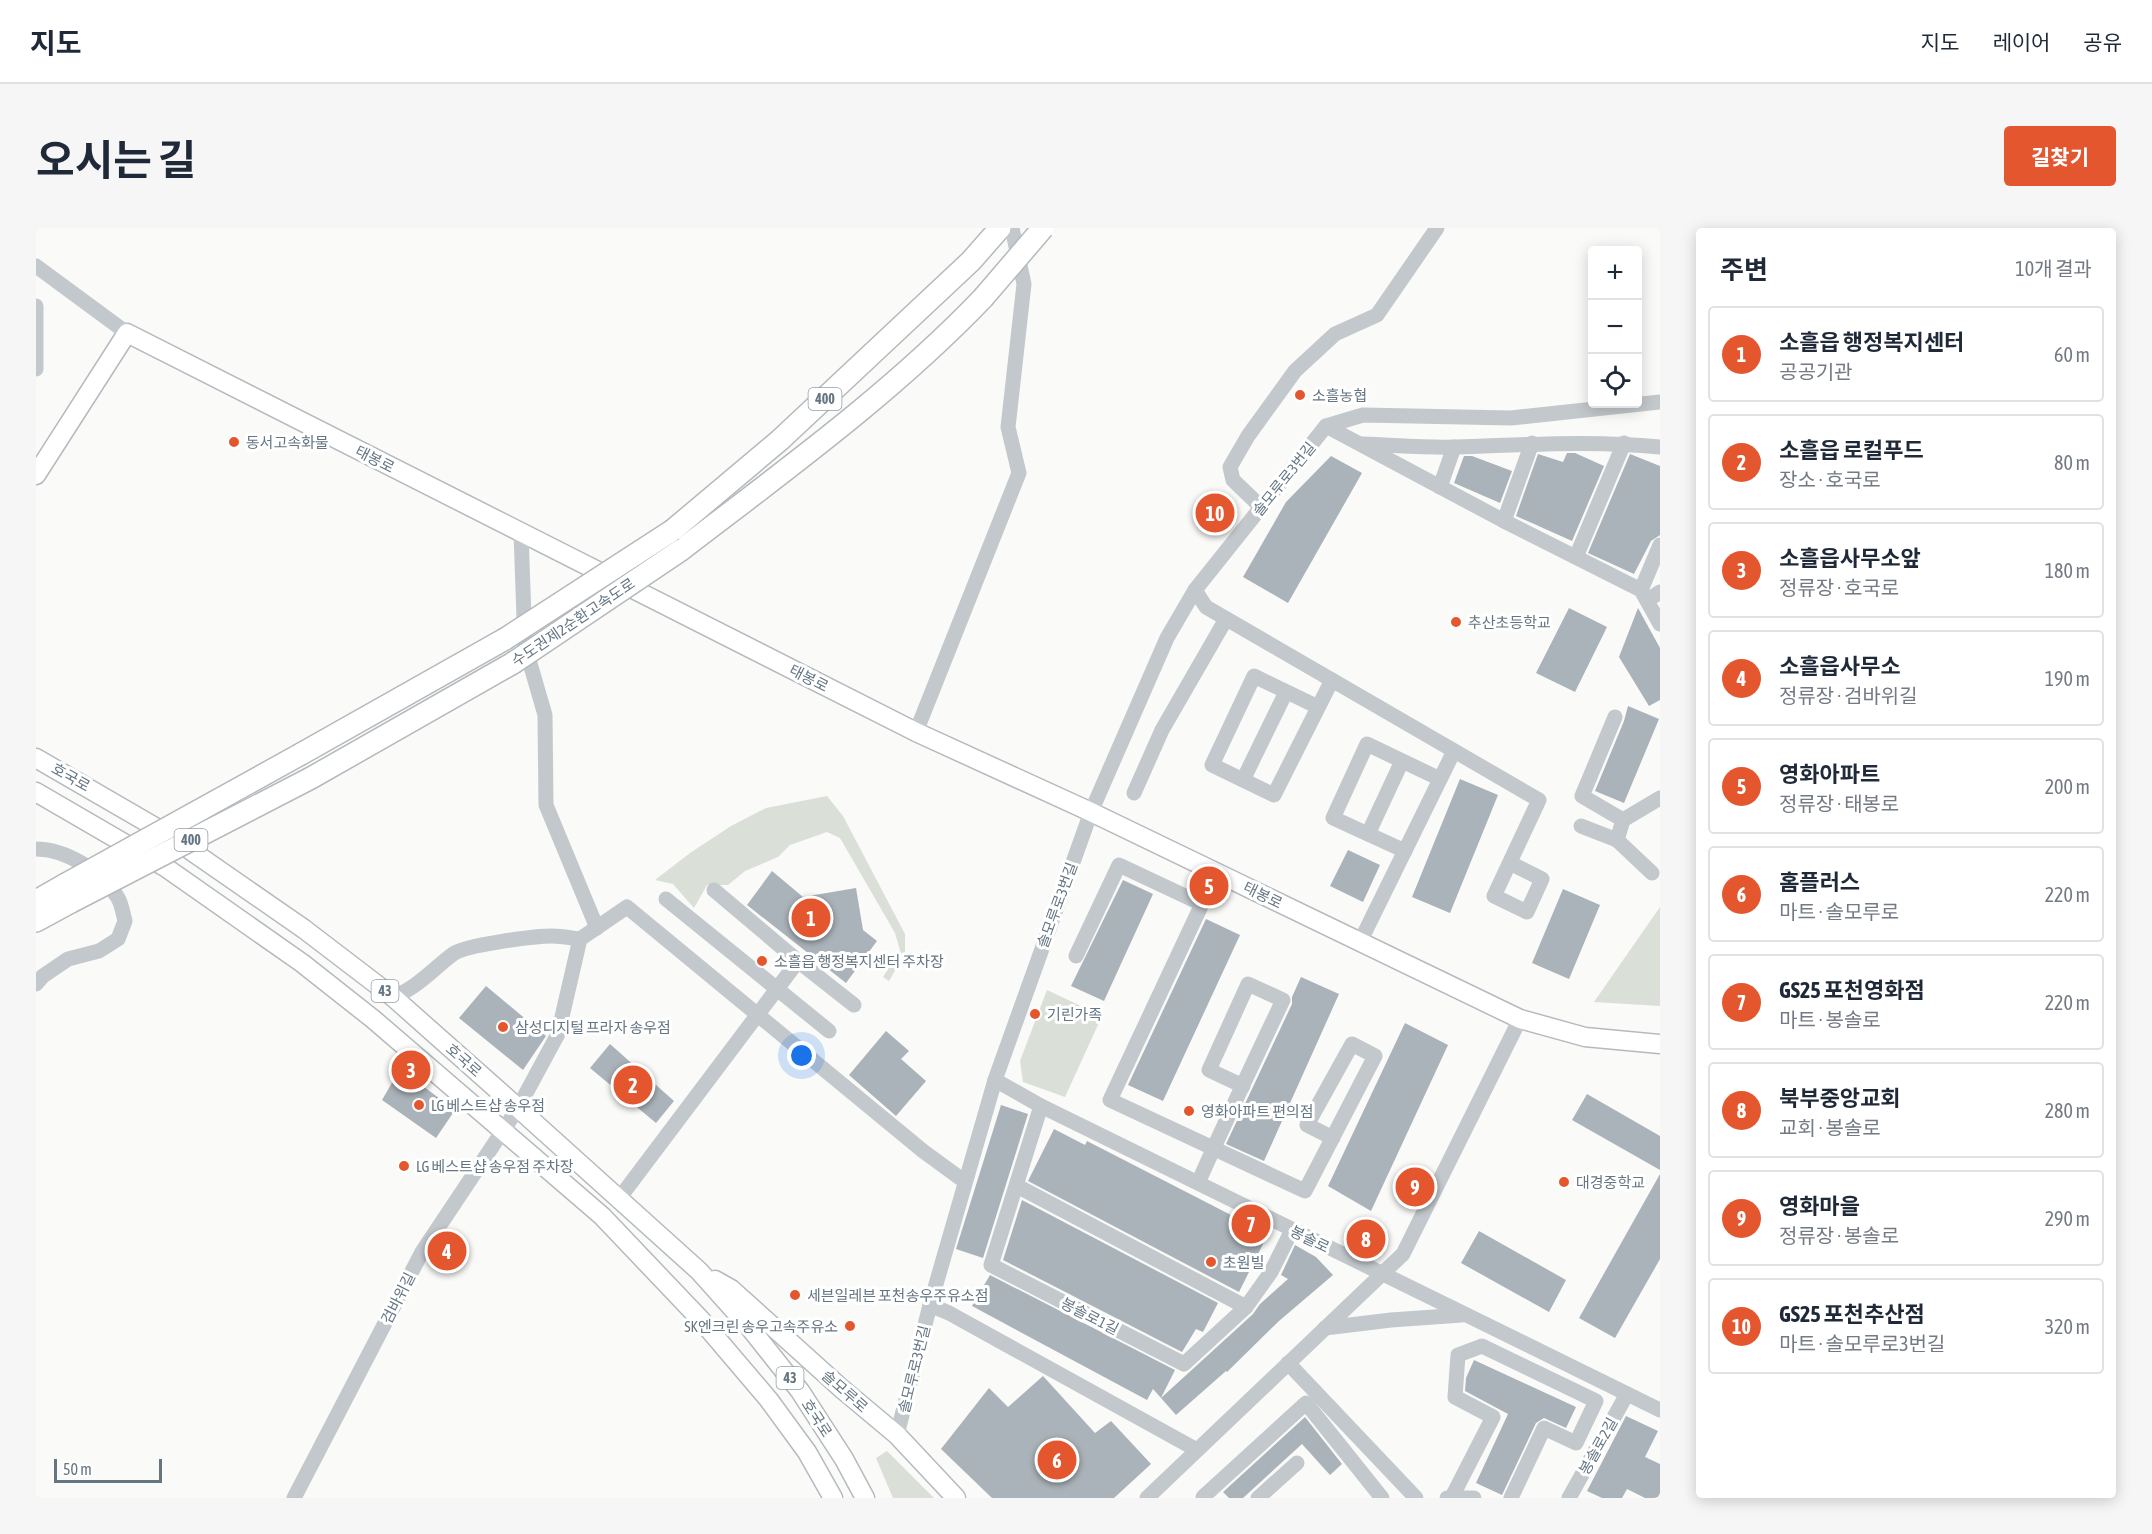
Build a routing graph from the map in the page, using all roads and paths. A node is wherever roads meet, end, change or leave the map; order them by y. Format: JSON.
{"nodes":[{"id":1,"x":1000,"y":228,"type":"edge"},
{"id":2,"x":1012,"y":228,"type":"edge"},
{"id":3,"x":1043,"y":228,"type":"edge"},
{"id":4,"x":1437,"y":228,"type":"edge"},
{"id":5,"x":36,"y":266,"type":"edge"},
{"id":6,"x":36,"y":306,"type":"edge"},
{"id":7,"x":127,"y":333,"type":"junction"},
{"id":8,"x":36,"y":369,"type":"edge"},
{"id":9,"x":1660,"y":402,"type":"edge"},
{"id":10,"x":1326,"y":426,"type":"junction"},
{"id":11,"x":1532,"y":443,"type":"junction"},
{"id":12,"x":1624,"y":443,"type":"junction"},
{"id":13,"x":1361,"y":444,"type":"junction"},
{"id":14,"x":1454,"y":447,"type":"junction"},
{"id":15,"x":1660,"y":447,"type":"edge"},
{"id":16,"x":36,"y":475,"type":"edge"},
{"id":17,"x":1440,"y":488,"type":"junction"},
{"id":18,"x":1261,"y":507,"type":"junction"},
{"id":19,"x":1504,"y":521,"type":"junction"},
{"id":20,"x":521,"y":533,"type":"junction"},
{"id":21,"x":1660,"y":545,"type":"edge"},
{"id":22,"x":1576,"y":557,"type":"junction"},
{"id":23,"x":1195,"y":591,"type":"junction"},
{"id":24,"x":1650,"y":594,"type":"edge"},
{"id":25,"x":1226,"y":618,"type":"junction"},
{"id":26,"x":1660,"y":624,"type":"edge"},
{"id":27,"x":1332,"y":680,"type":"junction"},
{"id":28,"x":1286,"y":692,"type":"junction"},
{"id":29,"x":1318,"y":707,"type":"junction"},
{"id":30,"x":1616,"y":717,"type":"dead end"},
{"id":31,"x":916,"y":732,"type":"junction"},
{"id":32,"x":1454,"y":751,"type":"junction"},
{"id":33,"x":36,"y":758,"type":"edge"},
{"id":34,"x":1402,"y":761,"type":"junction"},
{"id":35,"x":1440,"y":779,"type":"junction"},
{"id":36,"x":1243,"y":780,"type":"junction"},
{"id":37,"x":36,"y":792,"type":"edge"},
{"id":38,"x":1134,"y":793,"type":"dead end"},
{"id":39,"x":1660,"y":798,"type":"edge"},
{"id":40,"x":1091,"y":812,"type":"junction"},
{"id":41,"x":1623,"y":820,"type":"junction"},
{"id":42,"x":1581,"y":826,"type":"dead end"},
{"id":43,"x":1368,"y":834,"type":"junction"},
{"id":44,"x":1617,"y":840,"type":"junction"},
{"id":45,"x":36,"y":849,"type":"edge"},
{"id":46,"x":1405,"y":851,"type":"junction"},
{"id":47,"x":1510,"y":863,"type":"dead end"},
{"id":48,"x":1652,"y":873,"type":"dead end"},
{"id":49,"x":36,"y":887,"type":"edge"},
{"id":50,"x":64,"y":888,"type":"junction"},
{"id":51,"x":714,"y":890,"type":"dead end"},
{"id":52,"x":666,"y":899,"type":"dead end"},
{"id":53,"x":36,"y":901,"type":"edge"},
{"id":54,"x":36,"y":921,"type":"edge"},
{"id":55,"x":597,"y":928,"type":"junction"},
{"id":56,"x":580,"y":939,"type":"junction"},
{"id":57,"x":1360,"y":942,"type":"junction"},
{"id":58,"x":1076,"y":956,"type":"dead end"},
{"id":59,"x":798,"y":961,"type":"junction"},
{"id":60,"x":36,"y":984,"type":"edge"},
{"id":61,"x":776,"y":990,"type":"junction"},
{"id":62,"x":393,"y":997,"type":"junction"},
{"id":63,"x":854,"y":1005,"type":"dead end"},
{"id":64,"x":756,"y":1015,"type":"junction"},
{"id":65,"x":1520,"y":1019,"type":"junction"},
{"id":66,"x":829,"y":1031,"type":"dead end"},
{"id":67,"x":1660,"y":1044,"type":"edge"},
{"id":68,"x":995,"y":1080,"type":"junction"},
{"id":69,"x":1243,"y":1086,"type":"junction"},
{"id":70,"x":1041,"y":1106,"type":"junction"},
{"id":71,"x":518,"y":1108,"type":"junction"},
{"id":72,"x":503,"y":1130,"type":"junction"},
{"id":73,"x":1333,"y":1138,"type":"junction"},
{"id":74,"x":1213,"y":1149,"type":"junction"},
{"id":75,"x":964,"y":1181,"type":"junction"},
{"id":76,"x":1198,"y":1183,"type":"junction"},
{"id":77,"x":1017,"y":1186,"type":"junction"},
{"id":78,"x":618,"y":1200,"type":"junction"},
{"id":79,"x":1292,"y":1230,"type":"junction"},
{"id":80,"x":699,"y":1271,"type":"junction"},
{"id":81,"x":1383,"y":1273,"type":"junction"},
{"id":82,"x":930,"y":1305,"type":"junction"},
{"id":83,"x":1246,"y":1307,"type":"junction"},
{"id":84,"x":1464,"y":1315,"type":"junction"},
{"id":85,"x":1325,"y":1328,"type":"junction"},
{"id":86,"x":1288,"y":1363,"type":"junction"},
{"id":87,"x":1627,"y":1394,"type":"junction"},
{"id":88,"x":1660,"y":1410,"type":"edge"},
{"id":89,"x":897,"y":1435,"type":"junction"},
{"id":90,"x":1197,"y":1450,"type":"junction"},
{"id":91,"x":1297,"y":1463,"type":"dead end"},
{"id":92,"x":1450,"y":1497,"type":"edge"},
{"id":93,"x":294,"y":1498,"type":"edge"},
{"id":94,"x":833,"y":1498,"type":"edge"},
{"id":95,"x":865,"y":1498,"type":"edge"},
{"id":96,"x":956,"y":1498,"type":"edge"},
{"id":97,"x":1147,"y":1498,"type":"edge"},
{"id":98,"x":1204,"y":1498,"type":"edge"},
{"id":99,"x":1258,"y":1498,"type":"edge"},
{"id":100,"x":1382,"y":1498,"type":"edge"},
{"id":101,"x":1416,"y":1498,"type":"edge"},
{"id":102,"x":1474,"y":1498,"type":"edge"},
{"id":103,"x":1511,"y":1498,"type":"edge"},
{"id":104,"x":1569,"y":1498,"type":"edge"}],
"edges":[{"from":1,"to":50,"type":"highway","name":"수도권제2순환고속도로","number":"400","bridge":true},
{"from":2,"to":31,"type":"street"},
{"from":3,"to":50,"type":"highway","name":"수도권제2순환고속도로","number":"400","bridge":true},
{"from":4,"to":18,"type":"street"},
{"from":5,"to":7,"type":"street"},
{"from":6,"to":8,"type":"street"},
{"from":7,"to":16,"type":"main road"},
{"from":7,"to":20,"type":"main road","name":"태봉로"},
{"from":9,"to":10,"type":"street"},
{"from":10,"to":13,"type":"street"},
{"from":10,"to":18,"type":"street","name":"솔모루로3번길"},
{"from":11,"to":12,"type":"street"},
{"from":11,"to":14,"type":"street"},
{"from":11,"to":19,"type":"street"},
{"from":12,"to":15,"type":"street"},
{"from":12,"to":22,"type":"street"},
{"from":13,"to":14,"type":"street"},
{"from":13,"to":17,"type":"street"},
{"from":14,"to":17,"type":"street"},
{"from":17,"to":19,"type":"street"},
{"from":18,"to":23,"type":"street","name":"솔모루로3번길"},
{"from":19,"to":22,"type":"street"},
{"from":20,"to":31,"type":"main road","name":"태봉로"},
{"from":20,"to":55,"type":"street"},
{"from":21,"to":24,"type":"street"},
{"from":22,"to":24,"type":"street"},
{"from":23,"to":25,"type":"street"},
{"from":23,"to":40,"type":"street","name":"솔모루로3번길"},
{"from":24,"to":26,"type":"street"},
{"from":25,"to":27,"type":"street"},
{"from":25,"to":38,"type":"street"},
{"from":27,"to":29,"type":"street"},
{"from":27,"to":32,"type":"street"},
{"from":28,"to":29,"type":"street"},
{"from":28,"to":36,"type":"street"},
{"from":28,"to":36,"type":"street"},
{"from":29,"to":36,"type":"street"},
{"from":30,"to":41,"type":"street"},
{"from":31,"to":40,"type":"main road","name":"태봉로"},
{"from":32,"to":35,"type":"street"},
{"from":32,"to":47,"type":"street"},
{"from":33,"to":62,"type":"main road","name":"호국로","number":"43"},
{"from":34,"to":35,"type":"street"},
{"from":34,"to":43,"type":"street"},
{"from":34,"to":43,"type":"street"},
{"from":35,"to":46,"type":"street"},
{"from":37,"to":72,"type":"main road","name":"호국로","number":"43"},
{"from":39,"to":41,"type":"street"},
{"from":40,"to":57,"type":"main road","name":"태봉로"},
{"from":40,"to":68,"type":"street","name":"솔모루로3번길"},
{"from":41,"to":44,"type":"street"},
{"from":42,"to":44,"type":"street"},
{"from":43,"to":46,"type":"street"},
{"from":44,"to":48,"type":"street"},
{"from":45,"to":60,"type":"street"},
{"from":46,"to":57,"type":"street"},
{"from":49,"to":50,"type":"highway"},
{"from":50,"to":53,"type":"highway","name":"수도권제2순환고속도로","number":"400"},
{"from":50,"to":54,"type":"highway","name":"수도권제2순환고속도로","number":"400"},
{"from":51,"to":59,"type":"street"},
{"from":52,"to":61,"type":"street"},
{"from":55,"to":56,"type":"street"},
{"from":55,"to":64,"type":"street"},
{"from":56,"to":62,"type":"street"},
{"from":56,"to":71,"type":"street","name":"검바위길"},
{"from":57,"to":65,"type":"main road","name":"태봉로"},
{"from":58,"to":74,"type":"street"},
{"from":59,"to":61,"type":"street"},
{"from":59,"to":63,"type":"street"},
{"from":61,"to":64,"type":"street"},
{"from":61,"to":66,"type":"street"},
{"from":62,"to":71,"type":"main road","name":"호국로","number":"43"},
{"from":64,"to":75,"type":"street"},
{"from":64,"to":78,"type":"street"},
{"from":65,"to":67,"type":"main road","name":"태봉로"},
{"from":65,"to":81,"type":"street"},
{"from":68,"to":70,"type":"street","name":"봉솔로"},
{"from":68,"to":75,"type":"street","name":"솔모루로3번길"},
{"from":69,"to":69,"type":"street"},
{"from":69,"to":74,"type":"street"},
{"from":70,"to":76,"type":"street","name":"봉솔로"},
{"from":70,"to":77,"type":"street","name":"봉솔로1길"},
{"from":71,"to":72,"type":"street","name":"검바위길"},
{"from":71,"to":78,"type":"main road","name":"호국로","number":"43"},
{"from":72,"to":93,"type":"street","name":"검바위길"},
{"from":72,"to":94,"type":"main road","name":"호국로","number":"43"},
{"from":73,"to":73,"type":"street"},
{"from":73,"to":74,"type":"street"},
{"from":74,"to":76,"type":"street"},
{"from":75,"to":82,"type":"street","name":"솔모루로3번길"},
{"from":76,"to":79,"type":"street","name":"봉솔로"},
{"from":77,"to":83,"type":"street"},
{"from":77,"to":83,"type":"street","name":"봉솔로1길"},
{"from":78,"to":80,"type":"main road","name":"호국로","number":"43"},
{"from":79,"to":81,"type":"street","name":"봉솔로"},
{"from":79,"to":83,"type":"street","name":"봉솔로1길"},
{"from":80,"to":89,"type":"main road","name":"솔모루로"},
{"from":80,"to":95,"type":"main road","name":"호국로","number":"43"},
{"from":81,"to":84,"type":"street","name":"봉솔로"},
{"from":81,"to":85,"type":"street"},
{"from":82,"to":89,"type":"street","name":"솔모루로3번길"},
{"from":82,"to":90,"type":"street"},
{"from":84,"to":85,"type":"street"},
{"from":84,"to":87,"type":"street","name":"봉솔로"},
{"from":85,"to":86,"type":"street"},
{"from":86,"to":90,"type":"street"},
{"from":86,"to":101,"type":"street"},
{"from":87,"to":88,"type":"street","name":"봉솔로"},
{"from":87,"to":104,"type":"street","name":"봉솔로2길"},
{"from":89,"to":96,"type":"main road","name":"솔모루로"},
{"from":90,"to":97,"type":"street"},
{"from":91,"to":99,"type":"street"},
{"from":92,"to":102,"type":"street"},
{"from":92,"to":103,"type":"street"},
{"from":98,"to":100,"type":"street"}]}
